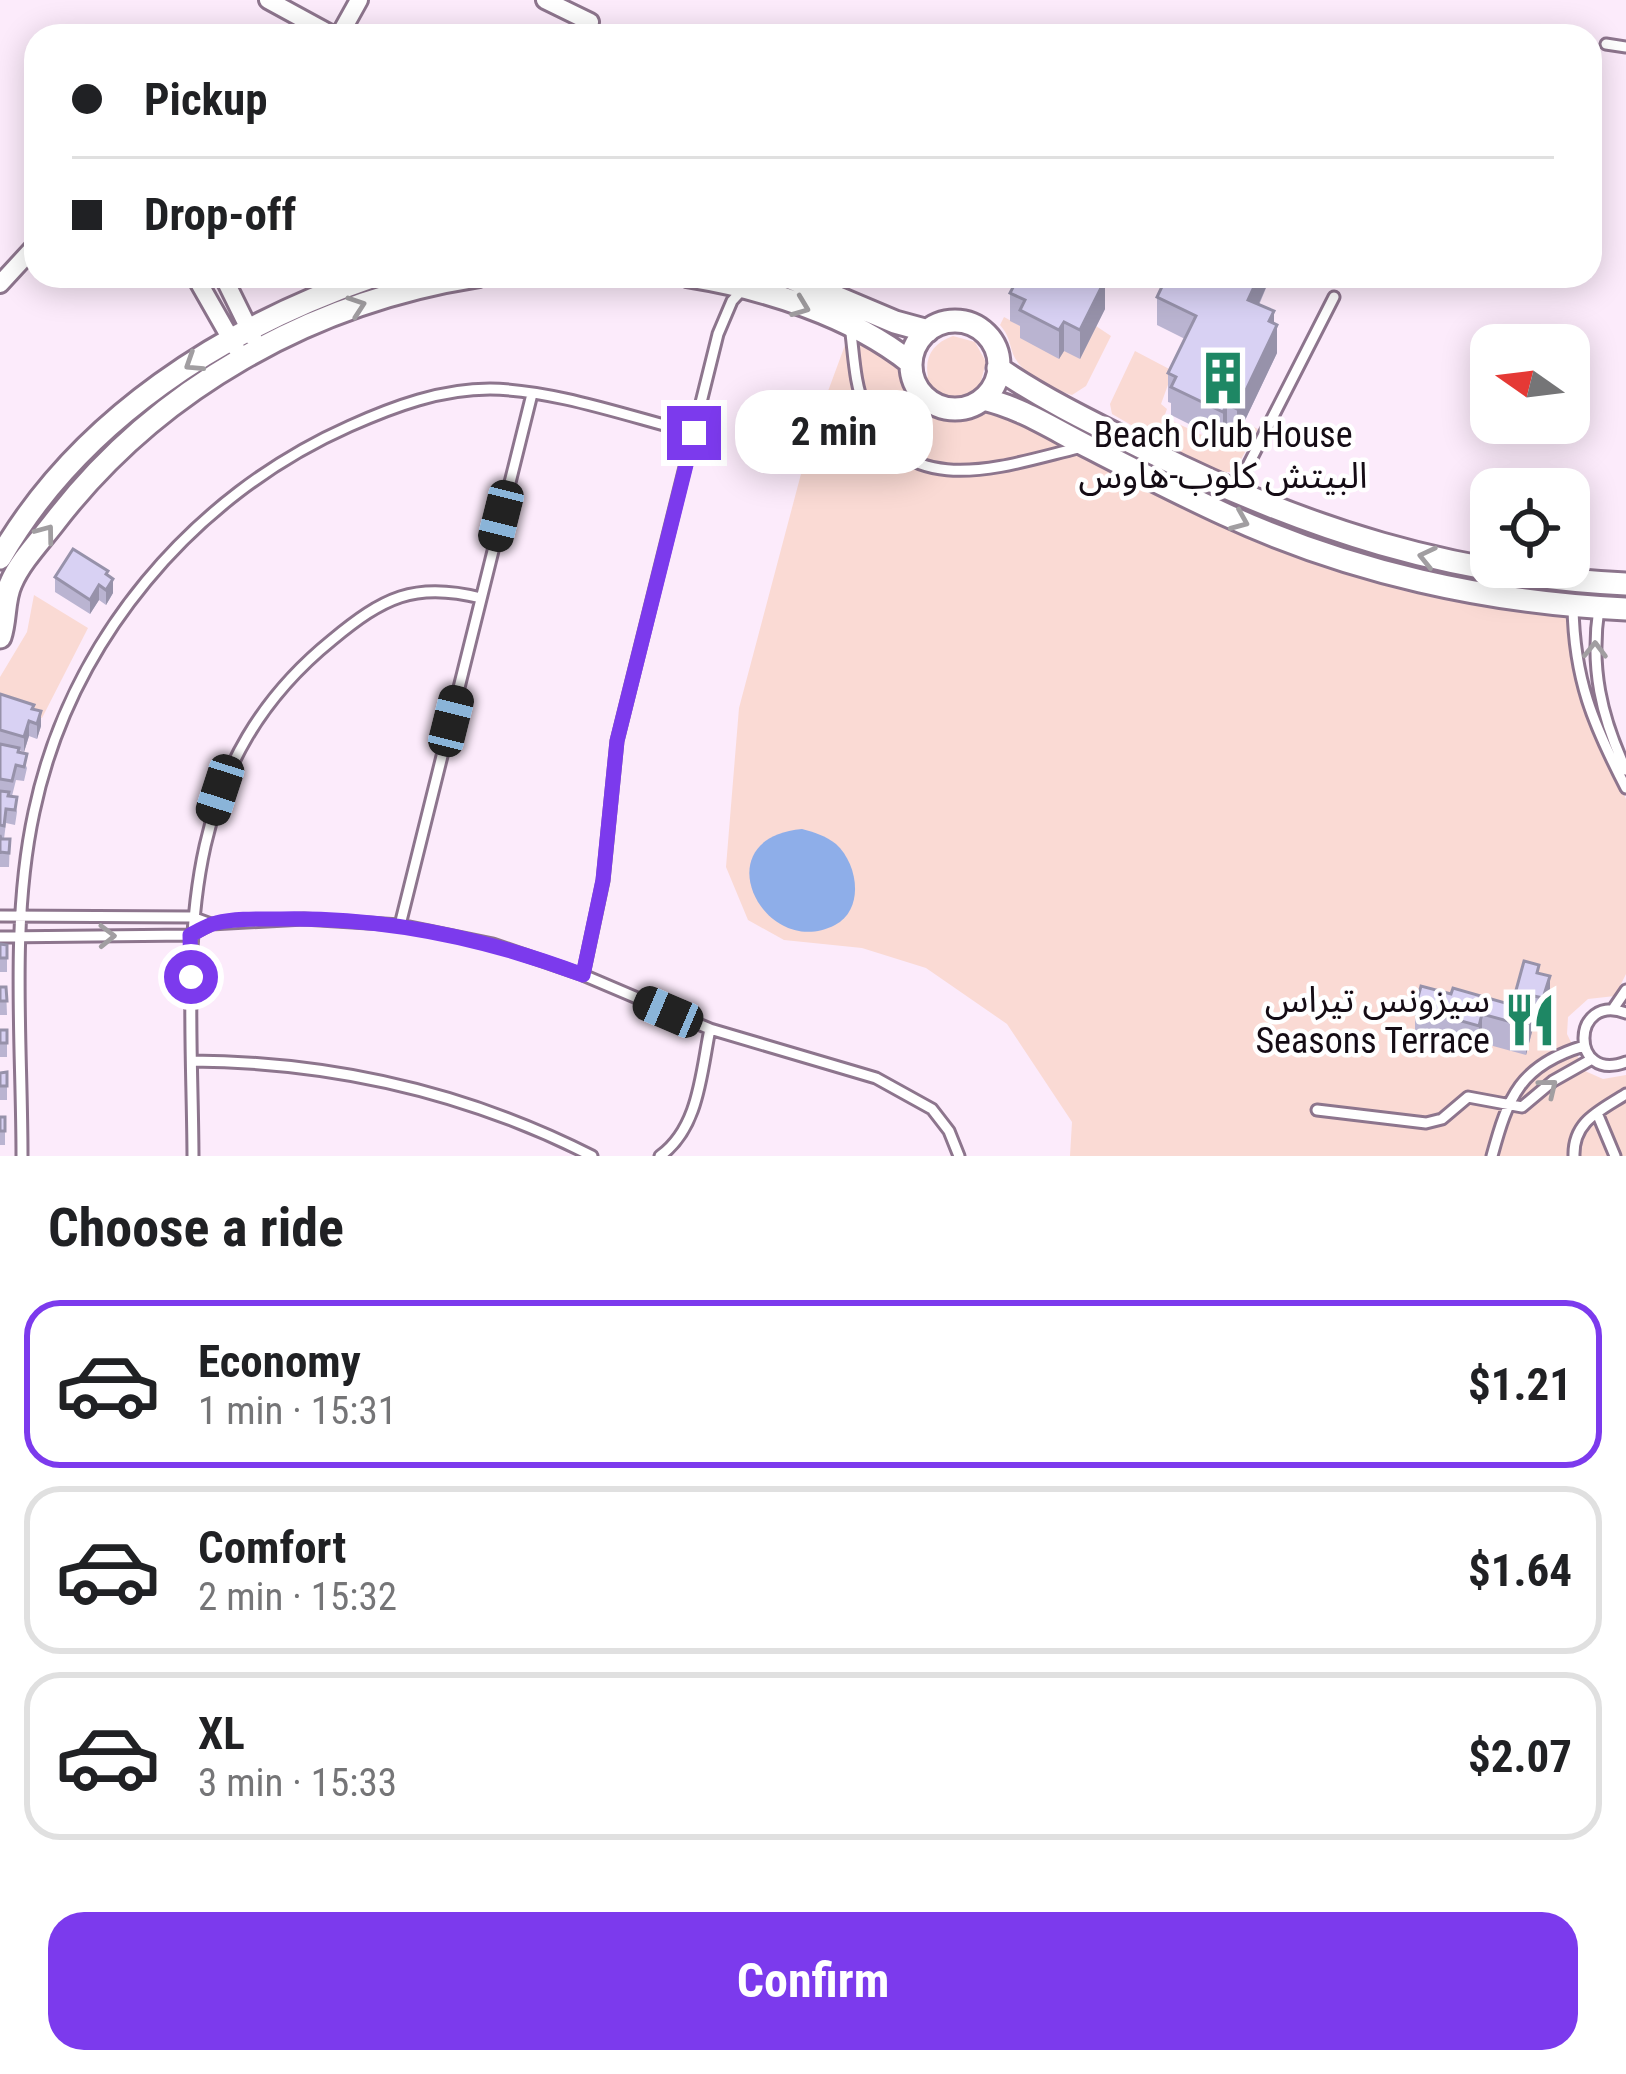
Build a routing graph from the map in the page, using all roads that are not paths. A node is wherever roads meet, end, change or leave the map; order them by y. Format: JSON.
{"nodes":[{"id":1,"x":268,"y":0,"type":"edge"},
{"id":2,"x":545,"y":0,"type":"edge"},
{"id":3,"x":590,"y":22,"type":"dead end"},
{"id":4,"x":314,"y":24,"type":"edge"},
{"id":5,"x":1606,"y":44,"type":"dead end"},
{"id":6,"x":1626,"y":47,"type":"edge"},
{"id":7,"x":24,"y":258,"type":"edge"},
{"id":8,"x":0,"y":284,"type":"edge"},
{"id":9,"x":204,"y":288,"type":"edge"},
{"id":10,"x":227,"y":288,"type":"edge"},
{"id":11,"x":339,"y":288,"type":"edge"},
{"id":12,"x":419,"y":288,"type":"edge"},
{"id":13,"x":744,"y":288,"type":"joint"},
{"id":14,"x":813,"y":288,"type":"edge"},
{"id":15,"x":1334,"y":296,"type":"dead end"},
{"id":16,"x":850,"y":326,"type":"junction"},
{"id":17,"x":928,"y":331,"type":"junction"},
{"id":18,"x":245,"y":344,"type":"junction"},
{"id":19,"x":911,"y":364,"type":"junction"},
{"id":20,"x":998,"y":368,"type":"junction"},
{"id":21,"x":532,"y":394,"type":"junction"},
{"id":22,"x":982,"y":399,"type":"junction"},
{"id":23,"x":694,"y":433,"type":"junction"},
{"id":24,"x":1087,"y":446,"type":"junction"},
{"id":25,"x":1233,"y":494,"type":"junction"},
{"id":26,"x":0,"y":558,"type":"edge"},
{"id":27,"x":1470,"y":562,"type":"edge"},
{"id":28,"x":1590,"y":578,"type":"edge"},
{"id":29,"x":1626,"y":584,"type":"edge"},
{"id":30,"x":3,"y":592,"type":"edge"},
{"id":31,"x":481,"y":598,"type":"junction"},
{"id":32,"x":1573,"y":606,"type":"junction"},
{"id":33,"x":1599,"y":608,"type":"junction"},
{"id":34,"x":1626,"y":609,"type":"edge"},
{"id":35,"x":0,"y":637,"type":"edge"},
{"id":36,"x":1626,"y":770,"type":"edge"},
{"id":37,"x":1626,"y":788,"type":"edge"},
{"id":38,"x":22,"y":915,"type":"junction"},
{"id":39,"x":0,"y":916,"type":"edge"},
{"id":40,"x":191,"y":916,"type":"junction"},
{"id":41,"x":212,"y":924,"type":"junction"},
{"id":42,"x":400,"y":925,"type":"junction"},
{"id":43,"x":190,"y":935,"type":"junction"},
{"id":44,"x":22,"y":937,"type":"junction"},
{"id":45,"x":0,"y":938,"type":"edge"},
{"id":46,"x":583,"y":975,"type":"junction"},
{"id":47,"x":1626,"y":990,"type":"edge"},
{"id":48,"x":1612,"y":1009,"type":"junction"},
{"id":49,"x":1626,"y":1013,"type":"edge"},
{"id":50,"x":710,"y":1030,"type":"junction"},
{"id":51,"x":1584,"y":1046,"type":"junction"},
{"id":52,"x":1592,"y":1060,"type":"junction"},
{"id":53,"x":192,"y":1061,"type":"junction"},
{"id":54,"x":1624,"y":1063,"type":"edge"},
{"id":55,"x":1626,"y":1082,"type":"edge"},
{"id":56,"x":1626,"y":1094,"type":"edge"},
{"id":57,"x":1506,"y":1105,"type":"junction"},
{"id":58,"x":1317,"y":1110,"type":"dead end"},
{"id":59,"x":1597,"y":1113,"type":"junction"},
{"id":60,"x":22,"y":1156,"type":"edge"},
{"id":61,"x":193,"y":1156,"type":"edge"},
{"id":62,"x":592,"y":1156,"type":"edge"},
{"id":63,"x":661,"y":1156,"type":"edge"},
{"id":64,"x":959,"y":1156,"type":"edge"},
{"id":65,"x":1492,"y":1156,"type":"edge"},
{"id":66,"x":1574,"y":1156,"type":"edge"},
{"id":67,"x":1615,"y":1156,"type":"edge"}],
"edges":[{"from":1,"to":4,"type":"street"},
{"from":2,"to":3,"type":"street"},
{"from":5,"to":6,"type":"lane"},
{"from":7,"to":8,"type":"street"},
{"from":9,"to":18,"type":"street"},
{"from":10,"to":18,"type":"street"},
{"from":11,"to":18,"type":"street"},
{"from":18,"to":12,"type":"street","one_way":true},
{"from":13,"to":16,"type":"street","one_way":true},
{"from":13,"to":23,"type":"lane"},
{"from":14,"to":17,"type":"street"},
{"from":15,"to":25,"type":"lane"},
{"from":16,"to":19,"type":"street"},
{"from":16,"to":24,"type":"lane"},
{"from":17,"to":19,"type":"street"},
{"from":17,"to":20,"type":"street"},
{"from":18,"to":26,"type":"street","one_way":true},
{"from":30,"to":18,"type":"street","one_way":true},
{"from":19,"to":22,"type":"street"},
{"from":20,"to":22,"type":"street"},
{"from":20,"to":25,"type":"street"},
{"from":21,"to":23,"type":"lane"},
{"from":21,"to":31,"type":"lane"},
{"from":21,"to":38,"type":"lane"},
{"from":22,"to":24,"type":"street"},
{"from":23,"to":46,"type":"lane"},
{"from":24,"to":32,"type":"street","one_way":true},
{"from":27,"to":25,"type":"street","one_way":true},
{"from":28,"to":29,"type":"street"},
{"from":30,"to":35,"type":"street"},
{"from":31,"to":40,"type":"lane"},
{"from":31,"to":42,"type":"lane"},
{"from":32,"to":33,"type":"street"},
{"from":32,"to":37,"type":"lane"},
{"from":33,"to":34,"type":"street"},
{"from":36,"to":33,"type":"lane","one_way":true},
{"from":38,"to":39,"type":"lane"},
{"from":38,"to":40,"type":"lane"},
{"from":38,"to":44,"type":"lane"},
{"from":40,"to":41,"type":"lane"},
{"from":40,"to":43,"type":"lane"},
{"from":41,"to":42,"type":"lane"},
{"from":41,"to":43,"type":"lane"},
{"from":42,"to":46,"type":"lane"},
{"from":44,"to":43,"type":"lane","one_way":true},
{"from":43,"to":53,"type":"lane"},
{"from":44,"to":45,"type":"lane"},
{"from":44,"to":60,"type":"lane"},
{"from":46,"to":50,"type":"lane"},
{"from":47,"to":48,"type":"lane"},
{"from":48,"to":49,"type":"lane"},
{"from":48,"to":51,"type":"lane"},
{"from":50,"to":63,"type":"lane"},
{"from":50,"to":64,"type":"lane"},
{"from":51,"to":52,"type":"lane"},
{"from":51,"to":57,"type":"lane"},
{"from":52,"to":54,"type":"lane"},
{"from":57,"to":52,"type":"lane","one_way":true},
{"from":53,"to":61,"type":"lane"},
{"from":53,"to":62,"type":"lane"},
{"from":54,"to":55,"type":"lane"},
{"from":56,"to":59,"type":"lane"},
{"from":57,"to":58,"type":"lane"},
{"from":57,"to":65,"type":"lane"},
{"from":59,"to":66,"type":"lane"},
{"from":59,"to":67,"type":"lane"}]}
